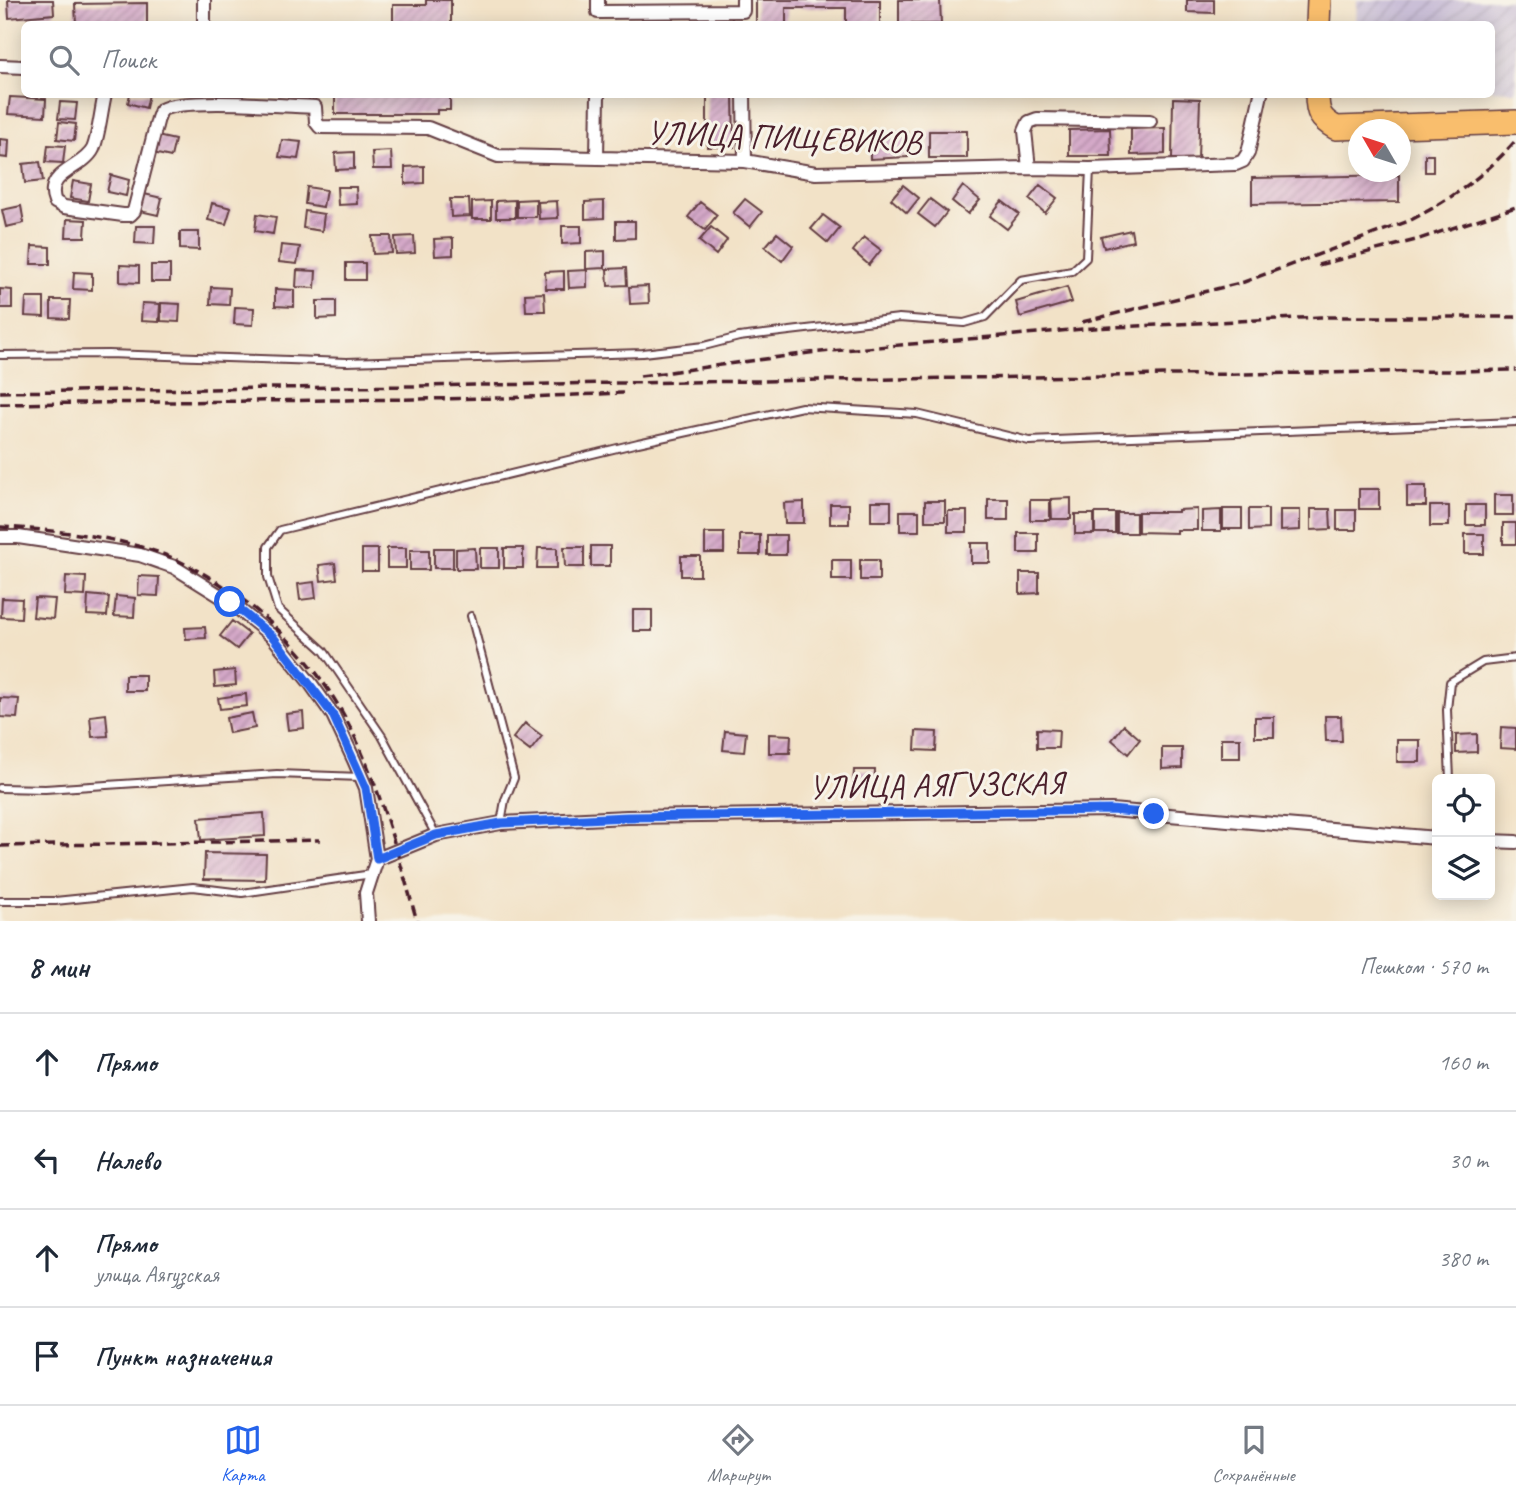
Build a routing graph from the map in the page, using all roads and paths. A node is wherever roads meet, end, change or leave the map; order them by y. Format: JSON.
{"nodes":[{"id":1,"x":204,"y":0,"type":"edge"},
{"id":2,"x":1319,"y":0,"type":"edge"},
{"id":3,"x":743,"y":5,"type":"edge"},
{"id":4,"x":598,"y":12,"type":"edge"},
{"id":5,"x":204,"y":21,"type":"edge"},
{"id":6,"x":1318,"y":21,"type":"edge"},
{"id":7,"x":0,"y":66,"type":"edge"},
{"id":8,"x":21,"y":67,"type":"edge"},
{"id":9,"x":103,"y":98,"type":"edge"},
{"id":10,"x":598,"y":98,"type":"edge"},
{"id":11,"x":744,"y":98,"type":"edge"},
{"id":12,"x":1260,"y":98,"type":"edge"},
{"id":13,"x":1317,"y":98,"type":"edge"},
{"id":14,"x":204,"y":99,"type":"edge"},
{"id":15,"x":1150,"y":121,"type":"dead end"},
{"id":16,"x":1516,"y":122,"type":"edge"},
{"id":17,"x":597,"y":158,"type":"junction"},
{"id":18,"x":745,"y":161,"type":"junction"},
{"id":19,"x":1029,"y":168,"type":"junction"},
{"id":20,"x":1090,"y":169,"type":"junction"},
{"id":21,"x":0,"y":355,"type":"edge"},
{"id":22,"x":1516,"y":422,"type":"edge"},
{"id":23,"x":0,"y":537,"type":"edge"},
{"id":24,"x":471,"y":616,"type":"dead end"},
{"id":25,"x":1516,"y":658,"type":"edge"},
{"id":26,"x":1450,"y":774,"type":"edge"},
{"id":27,"x":361,"y":777,"type":"junction"},
{"id":28,"x":0,"y":788,"type":"edge"},
{"id":29,"x":501,"y":823,"type":"junction"},
{"id":30,"x":436,"y":835,"type":"junction"},
{"id":31,"x":1432,"y":838,"type":"edge"},
{"id":32,"x":1495,"y":841,"type":"edge"},
{"id":33,"x":1516,"y":842,"type":"edge"},
{"id":34,"x":377,"y":859,"type":"junction"},
{"id":35,"x":372,"y":874,"type":"junction"},
{"id":36,"x":0,"y":901,"type":"edge"},
{"id":37,"x":368,"y":921,"type":"edge"}],
"edges":[{"from":1,"to":5,"type":"street"},
{"from":2,"to":6,"type":"highway"},
{"from":3,"to":4,"type":"street"},
{"from":7,"to":8,"type":"street"},
{"from":9,"to":14,"type":"street"},
{"from":10,"to":17,"type":"street"},
{"from":11,"to":18,"type":"street"},
{"from":12,"to":20,"type":"street","name":"УЛИЦА ПИЩЕВИКОВ"},
{"from":13,"to":16,"type":"highway"},
{"from":14,"to":17,"type":"street","name":"УЛИЦА ПИЩЕВИКОВ"},
{"from":15,"to":19,"type":"street"},
{"from":17,"to":18,"type":"street","name":"УЛИЦА ПИЩЕВИКОВ"},
{"from":18,"to":19,"type":"street","name":"УЛИЦА ПИЩЕВИКОВ"},
{"from":19,"to":20,"type":"street","name":"УЛИЦА ПИЩЕВИКОВ"},
{"from":20,"to":21,"type":"lane"},
{"from":22,"to":30,"type":"lane"},
{"from":23,"to":27,"type":"street"},
{"from":24,"to":29,"type":"lane"},
{"from":25,"to":26,"type":"lane"},
{"from":27,"to":28,"type":"lane"},
{"from":27,"to":34,"type":"street"},
{"from":29,"to":30,"type":"street","name":"УЛИЦА АЯГУЗСКАЯ"},
{"from":29,"to":31,"type":"street","name":"УЛИЦА АЯГУЗСКАЯ"},
{"from":30,"to":34,"type":"street","name":"УЛИЦА АЯГУЗСКАЯ"},
{"from":32,"to":33,"type":"street"},
{"from":34,"to":35,"type":"street"},
{"from":35,"to":36,"type":"lane"},
{"from":35,"to":37,"type":"street"}]}
